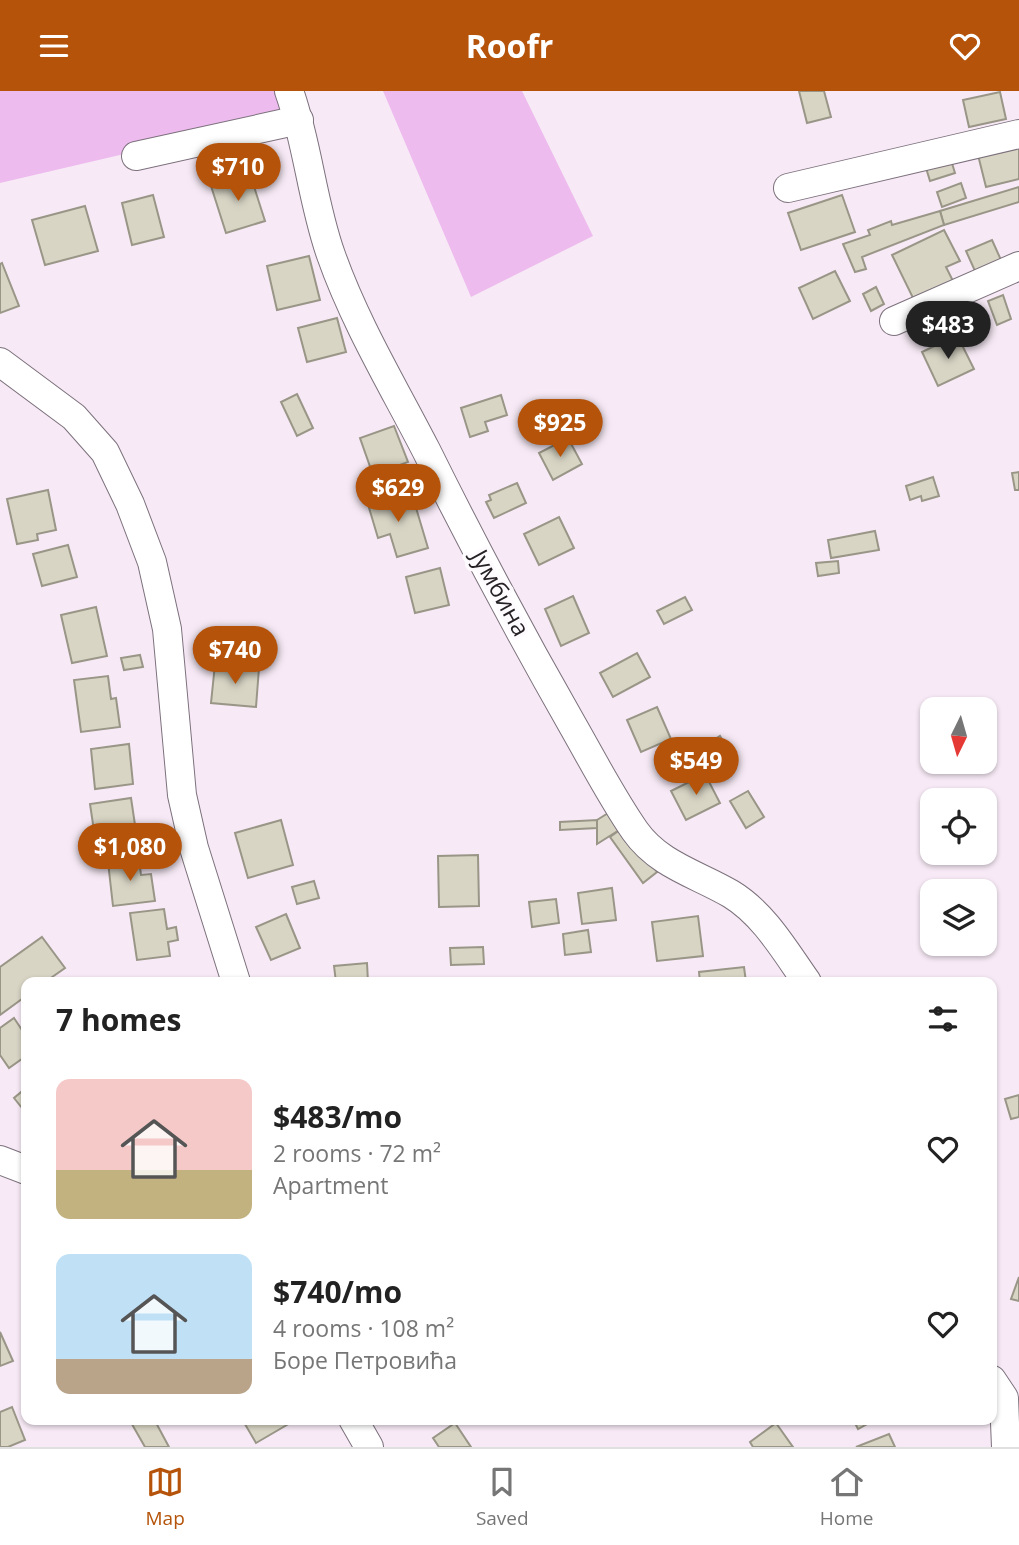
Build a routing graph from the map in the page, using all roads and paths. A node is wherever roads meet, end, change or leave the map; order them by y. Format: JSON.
{"nodes":[{"id":1,"x":289,"y":91,"type":"edge"},
{"id":2,"x":299,"y":120,"type":"junction"},
{"id":3,"x":1019,"y":134,"type":"edge"},
{"id":4,"x":136,"y":156,"type":"dead end"},
{"id":5,"x":788,"y":188,"type":"dead end"},
{"id":6,"x":1019,"y":266,"type":"edge"},
{"id":7,"x":894,"y":321,"type":"dead end"},
{"id":8,"x":0,"y":362,"type":"edge"},
{"id":9,"x":234,"y":977,"type":"edge"},
{"id":10,"x":803,"y":977,"type":"edge"},
{"id":11,"x":0,"y":1160,"type":"edge"},
{"id":12,"x":21,"y":1168,"type":"edge"},
{"id":13,"x":1005,"y":1386,"type":"edge"},
{"id":14,"x":356,"y":1425,"type":"edge"},
{"id":15,"x":369,"y":1447,"type":"edge"},
{"id":16,"x":1006,"y":1447,"type":"edge"}],
"edges":[{"from":1,"to":2,"type":"street","name":"Јумбина"},
{"from":2,"to":4,"type":"street"},
{"from":2,"to":10,"type":"street","name":"Јумбина"},
{"from":3,"to":5,"type":"street"},
{"from":6,"to":7,"type":"street"},
{"from":8,"to":9,"type":"street"},
{"from":11,"to":12,"type":"street"},
{"from":13,"to":16,"type":"street"},
{"from":14,"to":15,"type":"street"}]}
